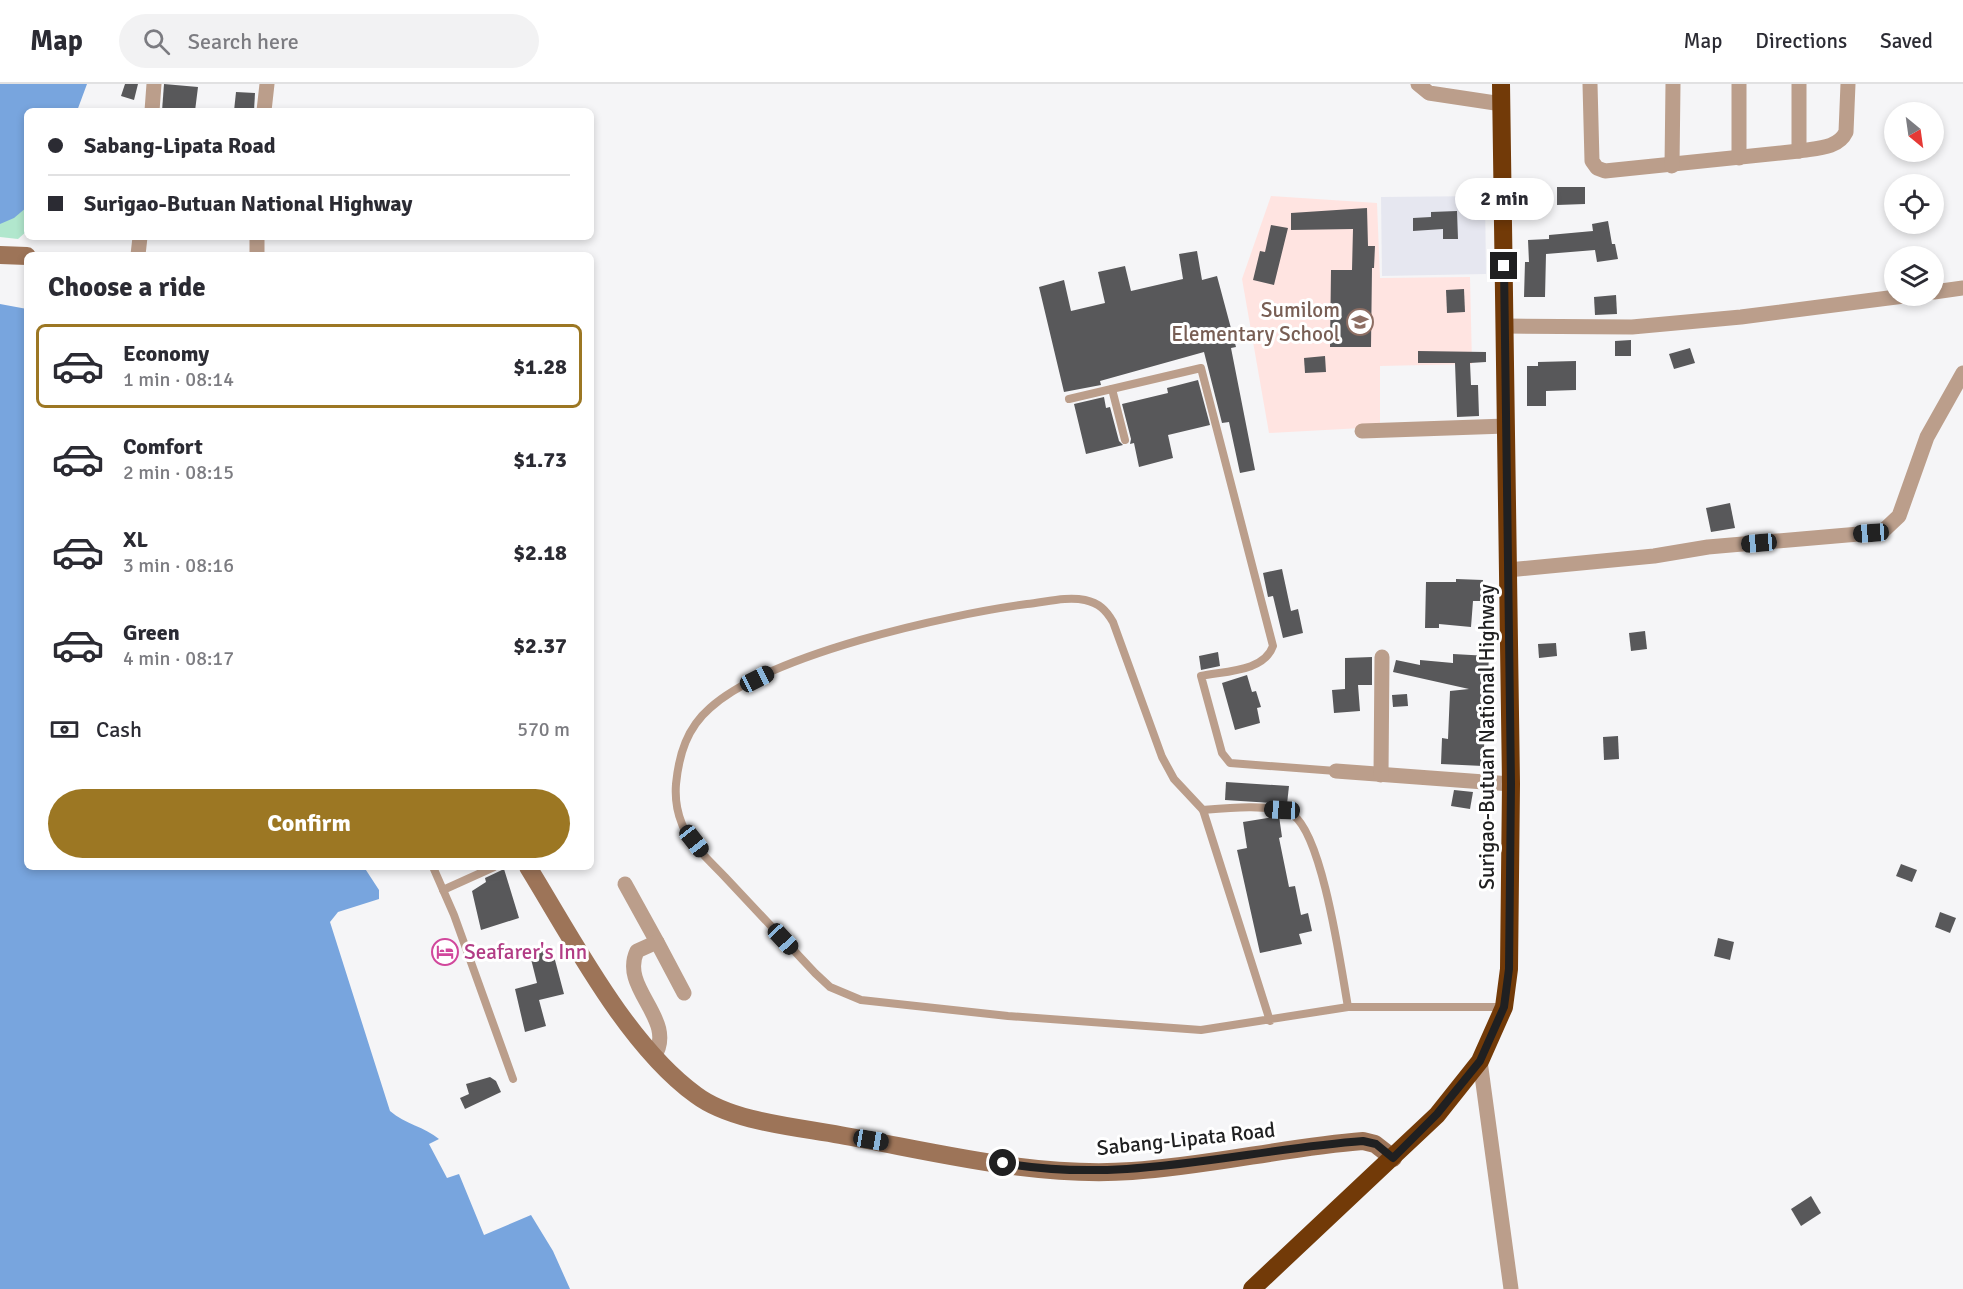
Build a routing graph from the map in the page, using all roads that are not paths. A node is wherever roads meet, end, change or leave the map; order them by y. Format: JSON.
{"nodes":[{"id":1,"x":154,"y":84,"type":"edge"},
{"id":2,"x":267,"y":84,"type":"edge"},
{"id":3,"x":1418,"y":84,"type":"edge"},
{"id":4,"x":1501,"y":84,"type":"edge"},
{"id":5,"x":1590,"y":84,"type":"edge"},
{"id":6,"x":1673,"y":84,"type":"edge"},
{"id":7,"x":1739,"y":84,"type":"edge"},
{"id":8,"x":1799,"y":84,"type":"edge"},
{"id":9,"x":1848,"y":84,"type":"edge"},
{"id":10,"x":1502,"y":104,"type":"junction"},
{"id":11,"x":152,"y":108,"type":"edge"},
{"id":12,"x":264,"y":108,"type":"edge"},
{"id":13,"x":1799,"y":151,"type":"junction"},
{"id":14,"x":1739,"y":158,"type":"junction"},
{"id":15,"x":1672,"y":166,"type":"junction"},
{"id":16,"x":0,"y":255,"type":"edge"},
{"id":17,"x":24,"y":256,"type":"edge"},
{"id":18,"x":1963,"y":288,"type":"edge"},
{"id":19,"x":1944,"y":290,"type":"edge"},
{"id":20,"x":1884,"y":299,"type":"edge"},
{"id":21,"x":1505,"y":326,"type":"junction"},
{"id":22,"x":1963,"y":373,"type":"edge"},
{"id":23,"x":1112,"y":389,"type":"junction"},
{"id":24,"x":1069,"y":399,"type":"dead end"},
{"id":25,"x":1506,"y":426,"type":"junction"},
{"id":26,"x":1362,"y":431,"type":"dead end"},
{"id":27,"x":1125,"y":440,"type":"dead end"},
{"id":28,"x":1508,"y":570,"type":"junction"},
{"id":29,"x":1382,"y":657,"type":"dead end"},
{"id":30,"x":1336,"y":771,"type":"joint"},
{"id":31,"x":1381,"y":775,"type":"junction"},
{"id":32,"x":1511,"y":784,"type":"junction"},
{"id":33,"x":1203,"y":810,"type":"junction"},
{"id":34,"x":434,"y":870,"type":"edge"},
{"id":35,"x":488,"y":870,"type":"edge"},
{"id":36,"x":530,"y":870,"type":"edge"},
{"id":37,"x":626,"y":884,"type":"dead end"},
{"id":38,"x":443,"y":891,"type":"junction"},
{"id":39,"x":657,"y":942,"type":"junction"},
{"id":40,"x":684,"y":993,"type":"dead end"},
{"id":41,"x":1348,"y":1006,"type":"junction"},
{"id":42,"x":1504,"y":1007,"type":"junction"},
{"id":43,"x":1270,"y":1021,"type":"junction"},
{"id":44,"x":654,"y":1058,"type":"junction"},
{"id":45,"x":1480,"y":1061,"type":"junction"},
{"id":46,"x":513,"y":1078,"type":"dead end"},
{"id":47,"x":1393,"y":1158,"type":"junction"},
{"id":48,"x":1252,"y":1289,"type":"edge"},
{"id":49,"x":1511,"y":1289,"type":"edge"}],
"edges":[{"from":1,"to":11,"type":"street"},
{"from":2,"to":12,"type":"street"},
{"from":3,"to":10,"type":"street"},
{"from":4,"to":10,"type":"highway","name":"Surigao-Butuan National Highway"},
{"from":5,"to":15,"type":"street"},
{"from":6,"to":15,"type":"street"},
{"from":7,"to":14,"type":"street"},
{"from":8,"to":13,"type":"street"},
{"from":9,"to":13,"type":"street"},
{"from":10,"to":21,"type":"highway","name":"Surigao-Butuan National Highway"},
{"from":13,"to":14,"type":"street"},
{"from":14,"to":15,"type":"street"},
{"from":16,"to":17,"type":"main road"},
{"from":18,"to":19,"type":"street"},
{"from":20,"to":21,"type":"street"},
{"from":21,"to":25,"type":"highway","name":"Surigao-Butuan National Highway"},
{"from":22,"to":28,"type":"street"},
{"from":23,"to":24,"type":"lane"},
{"from":23,"to":27,"type":"lane"},
{"from":23,"to":30,"type":"lane"},
{"from":25,"to":26,"type":"street"},
{"from":25,"to":28,"type":"highway","name":"Surigao-Butuan National Highway"},
{"from":28,"to":32,"type":"highway","name":"Surigao-Butuan National Highway"},
{"from":29,"to":31,"type":"street"},
{"from":30,"to":31,"type":"street"},
{"from":31,"to":32,"type":"street"},
{"from":32,"to":42,"type":"highway","name":"Surigao-Butuan National Highway"},
{"from":33,"to":41,"type":"lane"},
{"from":33,"to":43,"type":"lane"},
{"from":33,"to":43,"type":"lane"},
{"from":34,"to":38,"type":"lane"},
{"from":35,"to":38,"type":"lane"},
{"from":36,"to":44,"type":"main road","name":"Sabang-Lipata Road"},
{"from":37,"to":39,"type":"street"},
{"from":38,"to":46,"type":"lane"},
{"from":39,"to":40,"type":"street"},
{"from":39,"to":44,"type":"street"},
{"from":41,"to":42,"type":"lane"},
{"from":41,"to":43,"type":"lane"},
{"from":42,"to":45,"type":"highway","name":"Surigao-Butuan National Highway"},
{"from":44,"to":47,"type":"main road","name":"Sabang-Lipata Road"},
{"from":45,"to":47,"type":"highway","name":"Surigao-Butuan National Highway"},
{"from":45,"to":49,"type":"street"},
{"from":47,"to":48,"type":"highway","name":"Surigao-Butuan National Highway"}]}
